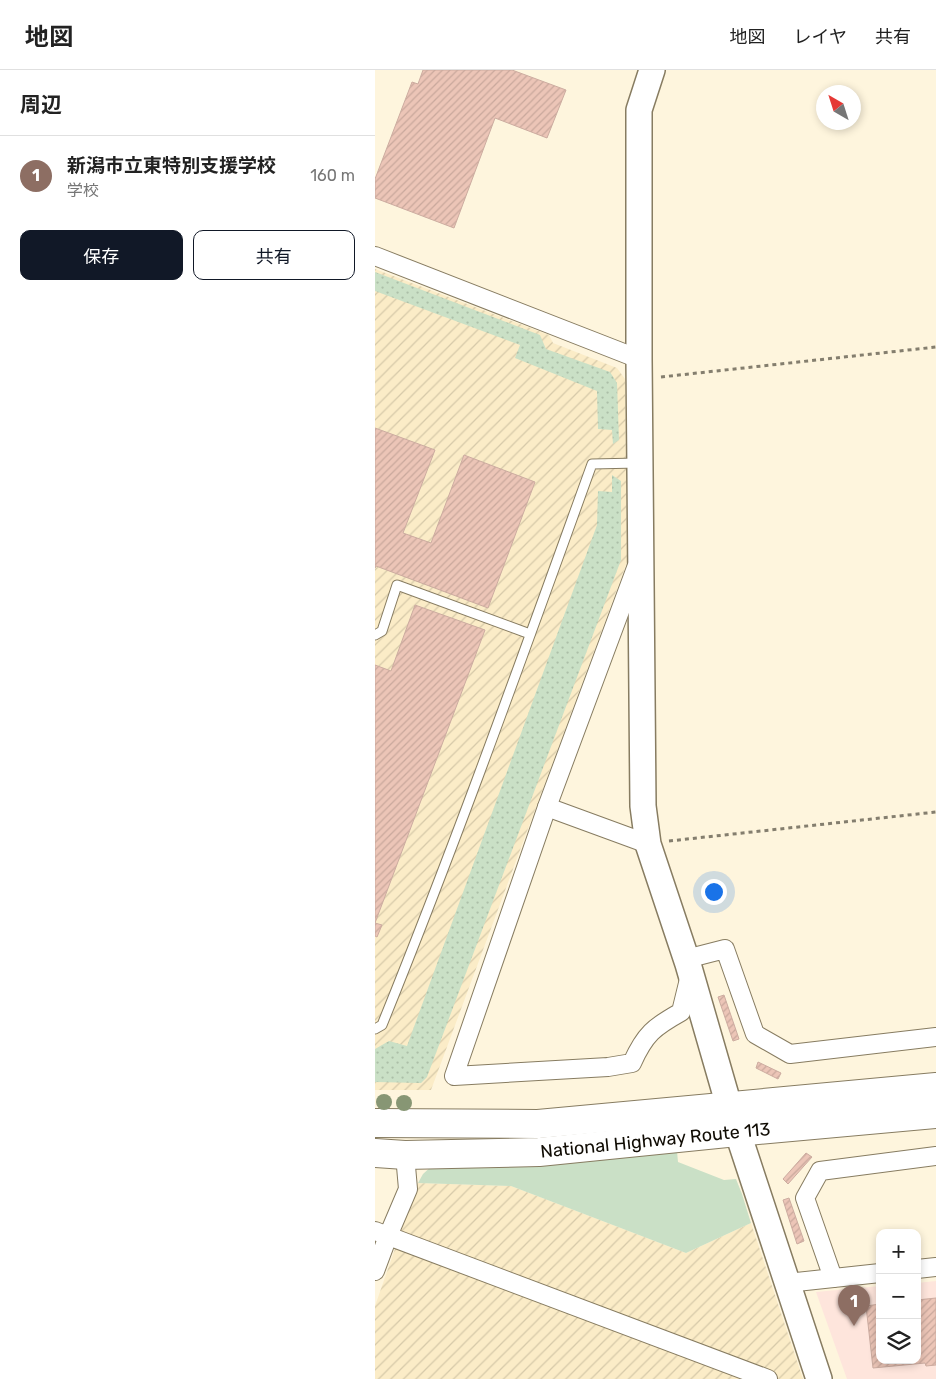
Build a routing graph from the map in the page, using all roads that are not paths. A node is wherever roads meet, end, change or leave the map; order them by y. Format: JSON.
{"nodes":[{"id":1,"x":652,"y":70,"type":"edge"},
{"id":2,"x":375,"y":256,"type":"edge"},
{"id":3,"x":639,"y":369,"type":"junction"},
{"id":4,"x":641,"y":462,"type":"junction"},
{"id":5,"x":642,"y":553,"type":"junction"},
{"id":6,"x":530,"y":634,"type":"junction"},
{"id":7,"x":375,"y":635,"type":"edge"},
{"id":8,"x":547,"y":807,"type":"junction"},
{"id":9,"x":648,"y":844,"type":"junction"},
{"id":10,"x":689,"y":966,"type":"junction"},
{"id":11,"x":375,"y":1029,"type":"edge"},
{"id":12,"x":936,"y":1037,"type":"edge"},
{"id":13,"x":936,"y":1087,"type":"edge"},
{"id":14,"x":729,"y":1106,"type":"junction"},
{"id":15,"x":936,"y":1114,"type":"edge"},
{"id":16,"x":375,"y":1123,"type":"edge"},
{"id":17,"x":737,"y":1132,"type":"junction"},
{"id":18,"x":375,"y":1153,"type":"edge"},
{"id":19,"x":405,"y":1154,"type":"junction"},
{"id":20,"x":936,"y":1156,"type":"edge"},
{"id":21,"x":381,"y":1234,"type":"edge"},
{"id":22,"x":936,"y":1268,"type":"edge"},
{"id":23,"x":921,"y":1269,"type":"edge"},
{"id":24,"x":375,"y":1271,"type":"edge"},
{"id":25,"x":876,"y":1273,"type":"edge"},
{"id":26,"x":833,"y":1278,"type":"junction"},
{"id":27,"x":787,"y":1283,"type":"junction"},
{"id":28,"x":768,"y":1379,"type":"edge"},
{"id":29,"x":819,"y":1379,"type":"edge"}],
"edges":[{"from":1,"to":3,"type":"street"},
{"from":2,"to":3,"type":"street"},
{"from":3,"to":4,"type":"street"},
{"from":4,"to":5,"type":"street"},
{"from":4,"to":6,"type":"lane"},
{"from":5,"to":8,"type":"street"},
{"from":5,"to":9,"type":"street"},
{"from":6,"to":7,"type":"lane"},
{"from":6,"to":11,"type":"lane"},
{"from":8,"to":9,"type":"street"},
{"from":8,"to":10,"type":"street"},
{"from":9,"to":10,"type":"street"},
{"from":10,"to":12,"type":"street"},
{"from":10,"to":14,"type":"street"},
{"from":13,"to":14,"type":"highway","name":"National Highway Route 113"},
{"from":14,"to":16,"type":"highway","name":"National Highway Route 113"},
{"from":14,"to":17,"type":"street"},
{"from":15,"to":17,"type":"highway","name":"National Highway Route 113"},
{"from":17,"to":19,"type":"highway","name":"National Highway Route 113"},
{"from":17,"to":27,"type":"street"},
{"from":18,"to":19,"type":"highway","name":"National Highway Route 113"},
{"from":19,"to":21,"type":"street"},
{"from":20,"to":26,"type":"street"},
{"from":21,"to":24,"type":"street"},
{"from":21,"to":28,"type":"street"},
{"from":22,"to":23,"type":"street"},
{"from":25,"to":26,"type":"street"},
{"from":26,"to":27,"type":"street"},
{"from":27,"to":29,"type":"street"}]}
